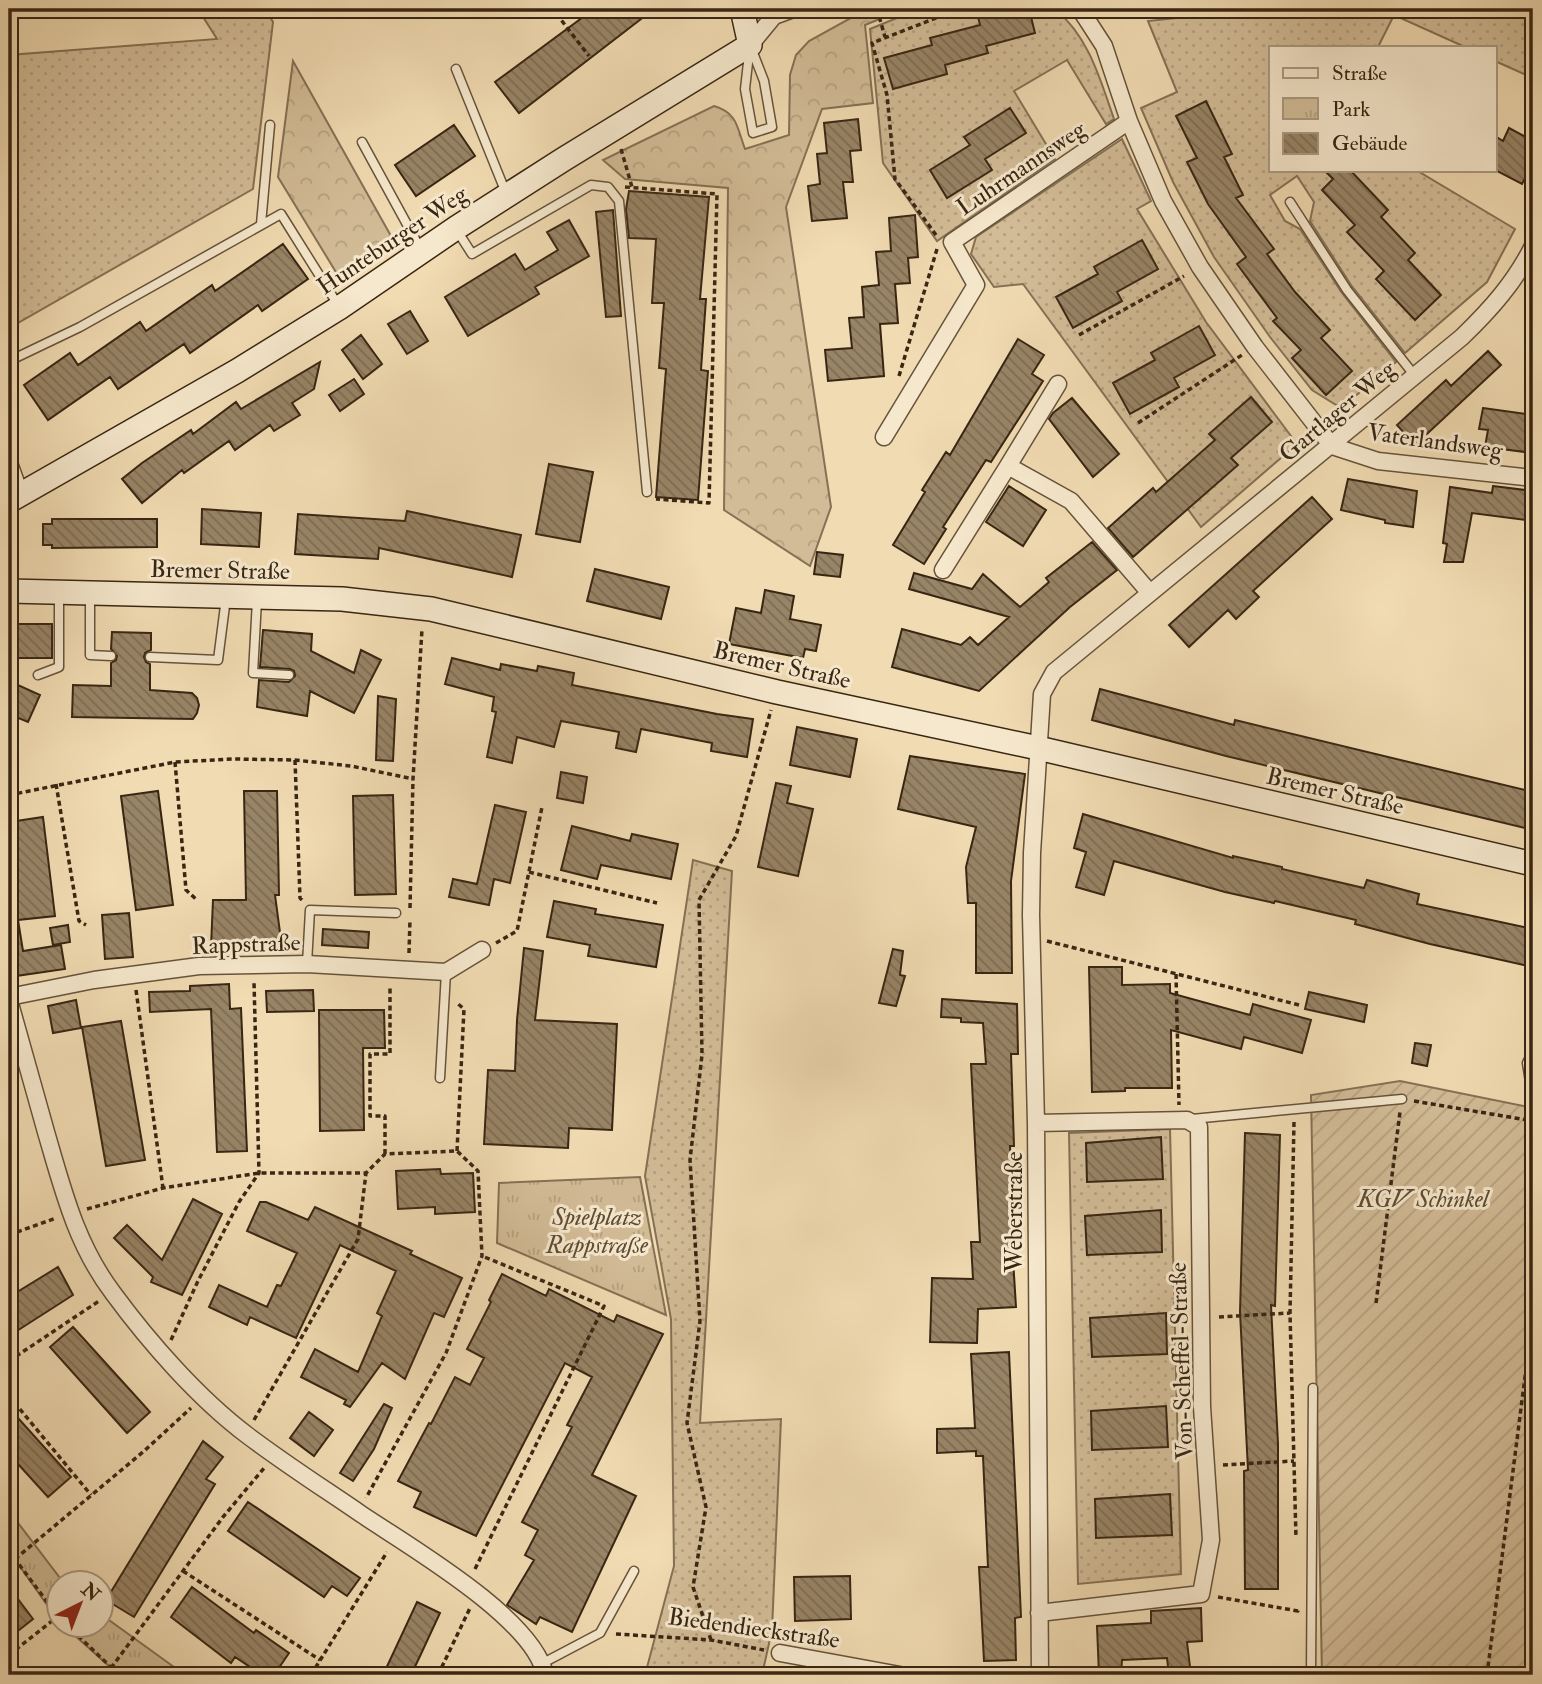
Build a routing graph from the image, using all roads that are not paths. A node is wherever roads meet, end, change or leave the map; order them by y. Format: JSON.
{"nodes":[{"id":1,"x":742,"y":9,"type":"edge"},
{"id":2,"x":793,"y":9,"type":"edge"},
{"id":3,"x":1080,"y":9,"type":"edge"},
{"id":4,"x":750,"y":45,"type":"junction"},
{"id":5,"x":456,"y":69,"type":"dead end"},
{"id":6,"x":1129,"y":121,"type":"junction"},
{"id":7,"x":271,"y":125,"type":"dead end"},
{"id":8,"x":362,"y":142,"type":"dead end"},
{"id":9,"x":507,"y":196,"type":"junction"},
{"id":10,"x":1290,"y":202,"type":"dead end"},
{"id":11,"x":261,"y":224,"type":"junction"},
{"id":12,"x":456,"y":228,"type":"junction"},
{"id":13,"x":1533,"y":246,"type":"edge"},
{"id":14,"x":422,"y":251,"type":"junction"},
{"id":15,"x":339,"y":308,"type":"junction"},
{"id":16,"x":9,"y":361,"type":"edge"},
{"id":17,"x":1415,"y":376,"type":"junction"},
{"id":18,"x":1058,"y":384,"type":"dead end"},
{"id":19,"x":884,"y":437,"type":"dead end"},
{"id":20,"x":1332,"y":446,"type":"junction"},
{"id":21,"x":9,"y":451,"type":"edge"},
{"id":22,"x":1009,"y":466,"type":"junction"},
{"id":23,"x":1533,"y":478,"type":"edge"},
{"id":24,"x":647,"y":492,"type":"road end"},
{"id":25,"x":16,"y":497,"type":"edge"},
{"id":26,"x":943,"y":570,"type":"dead end"},
{"id":27,"x":9,"y":591,"type":"edge"},
{"id":28,"x":59,"y":592,"type":"junction"},
{"id":29,"x":90,"y":593,"type":"junction"},
{"id":30,"x":1150,"y":593,"type":"junction"},
{"id":31,"x":226,"y":596,"type":"junction"},
{"id":32,"x":257,"y":597,"type":"junction"},
{"id":33,"x":111,"y":656,"type":"dead end"},
{"id":34,"x":150,"y":657,"type":"dead end"},
{"id":35,"x":289,"y":675,"type":"dead end"},
{"id":36,"x":38,"y":676,"type":"dead end"},
{"id":37,"x":1038,"y":748,"type":"junction"},
{"id":38,"x":1533,"y":864,"type":"edge"},
{"id":39,"x":396,"y":913,"type":"dead end"},
{"id":40,"x":482,"y":950,"type":"road end"},
{"id":41,"x":307,"y":964,"type":"junction"},
{"id":42,"x":446,"y":972,"type":"junction"},
{"id":43,"x":9,"y":998,"type":"edge"},
{"id":44,"x":1533,"y":1051,"type":"edge"},
{"id":45,"x":440,"y":1077,"type":"dead end"},
{"id":46,"x":1402,"y":1099,"type":"road end"},
{"id":47,"x":1533,"y":1101,"type":"edge"},
{"id":48,"x":1183,"y":1120,"type":"junction"},
{"id":49,"x":1037,"y":1123,"type":"junction"},
{"id":50,"x":1313,"y":1388,"type":"dead end"},
{"id":51,"x":634,"y":1571,"type":"dead end"},
{"id":52,"x":1039,"y":1613,"type":"junction"},
{"id":53,"x":780,"y":1653,"type":"road end"},
{"id":54,"x":544,"y":1669,"type":"edge"},
{"id":55,"x":901,"y":1675,"type":"edge"},
{"id":56,"x":1040,"y":1675,"type":"edge"},
{"id":57,"x":1311,"y":1675,"type":"edge"}],
"edges":[{"from":1,"to":4,"type":"main road"},
{"from":2,"to":4,"type":"street","name":"Hunteburger Weg"},
{"from":3,"to":6,"type":"street"},
{"from":4,"to":4,"type":"lane"},
{"from":4,"to":9,"type":"main road","name":"Hunteburger Weg"},
{"from":5,"to":9,"type":"lane"},
{"from":6,"to":19,"type":"street","name":"Luhrmannsweg"},
{"from":6,"to":20,"type":"street"},
{"from":7,"to":11,"type":"lane"},
{"from":8,"to":14,"type":"lane"},
{"from":9,"to":12,"type":"main road","name":"Hunteburger Weg"},
{"from":10,"to":17,"type":"lane"},
{"from":11,"to":15,"type":"lane"},
{"from":11,"to":16,"type":"lane"},
{"from":12,"to":14,"type":"main road","name":"Hunteburger Weg"},
{"from":12,"to":24,"type":"lane"},
{"from":13,"to":17,"type":"street","name":"Gartlager Weg"},
{"from":14,"to":15,"type":"main road","name":"Hunteburger Weg"},
{"from":15,"to":25,"type":"main road","name":"Hunteburger Weg"},
{"from":17,"to":20,"type":"street","name":"Gartlager Weg"},
{"from":18,"to":22,"type":"street"},
{"from":20,"to":23,"type":"street","name":"Vaterlandsweg"},
{"from":20,"to":30,"type":"street","name":"Gartlager Weg"},
{"from":21,"to":25,"type":"lane"},
{"from":22,"to":26,"type":"street"},
{"from":22,"to":30,"type":"street"},
{"from":27,"to":28,"type":"main road","name":"Bremer Straße"},
{"from":28,"to":29,"type":"main road","name":"Bremer Straße"},
{"from":28,"to":36,"type":"lane"},
{"from":29,"to":31,"type":"main road","name":"Bremer Straße"},
{"from":29,"to":33,"type":"lane"},
{"from":30,"to":37,"type":"street","name":"Gartlager Weg"},
{"from":31,"to":32,"type":"main road","name":"Bremer Straße"},
{"from":31,"to":34,"type":"lane"},
{"from":32,"to":35,"type":"lane"},
{"from":32,"to":37,"type":"main road","name":"Bremer Straße"},
{"from":37,"to":38,"type":"main road","name":"Bremer Straße"},
{"from":37,"to":49,"type":"street","name":"Weberstraße"},
{"from":39,"to":41,"type":"lane"},
{"from":40,"to":42,"type":"street"},
{"from":41,"to":42,"type":"street","name":"Rappstraße"},
{"from":41,"to":43,"type":"street","name":"Rappstraße"},
{"from":42,"to":45,"type":"lane"},
{"from":43,"to":54,"type":"street"},
{"from":44,"to":47,"type":"lane"},
{"from":46,"to":48,"type":"lane"},
{"from":48,"to":49,"type":"street"},
{"from":48,"to":52,"type":"street","name":"Von-Scheffel-Straße"},
{"from":49,"to":52,"type":"street","name":"Weberstraße"},
{"from":50,"to":57,"type":"lane"},
{"from":51,"to":54,"type":"lane"},
{"from":52,"to":56,"type":"street","name":"Weberstraße"},
{"from":53,"to":55,"type":"street","name":"Biedendieckstraße"}]}
